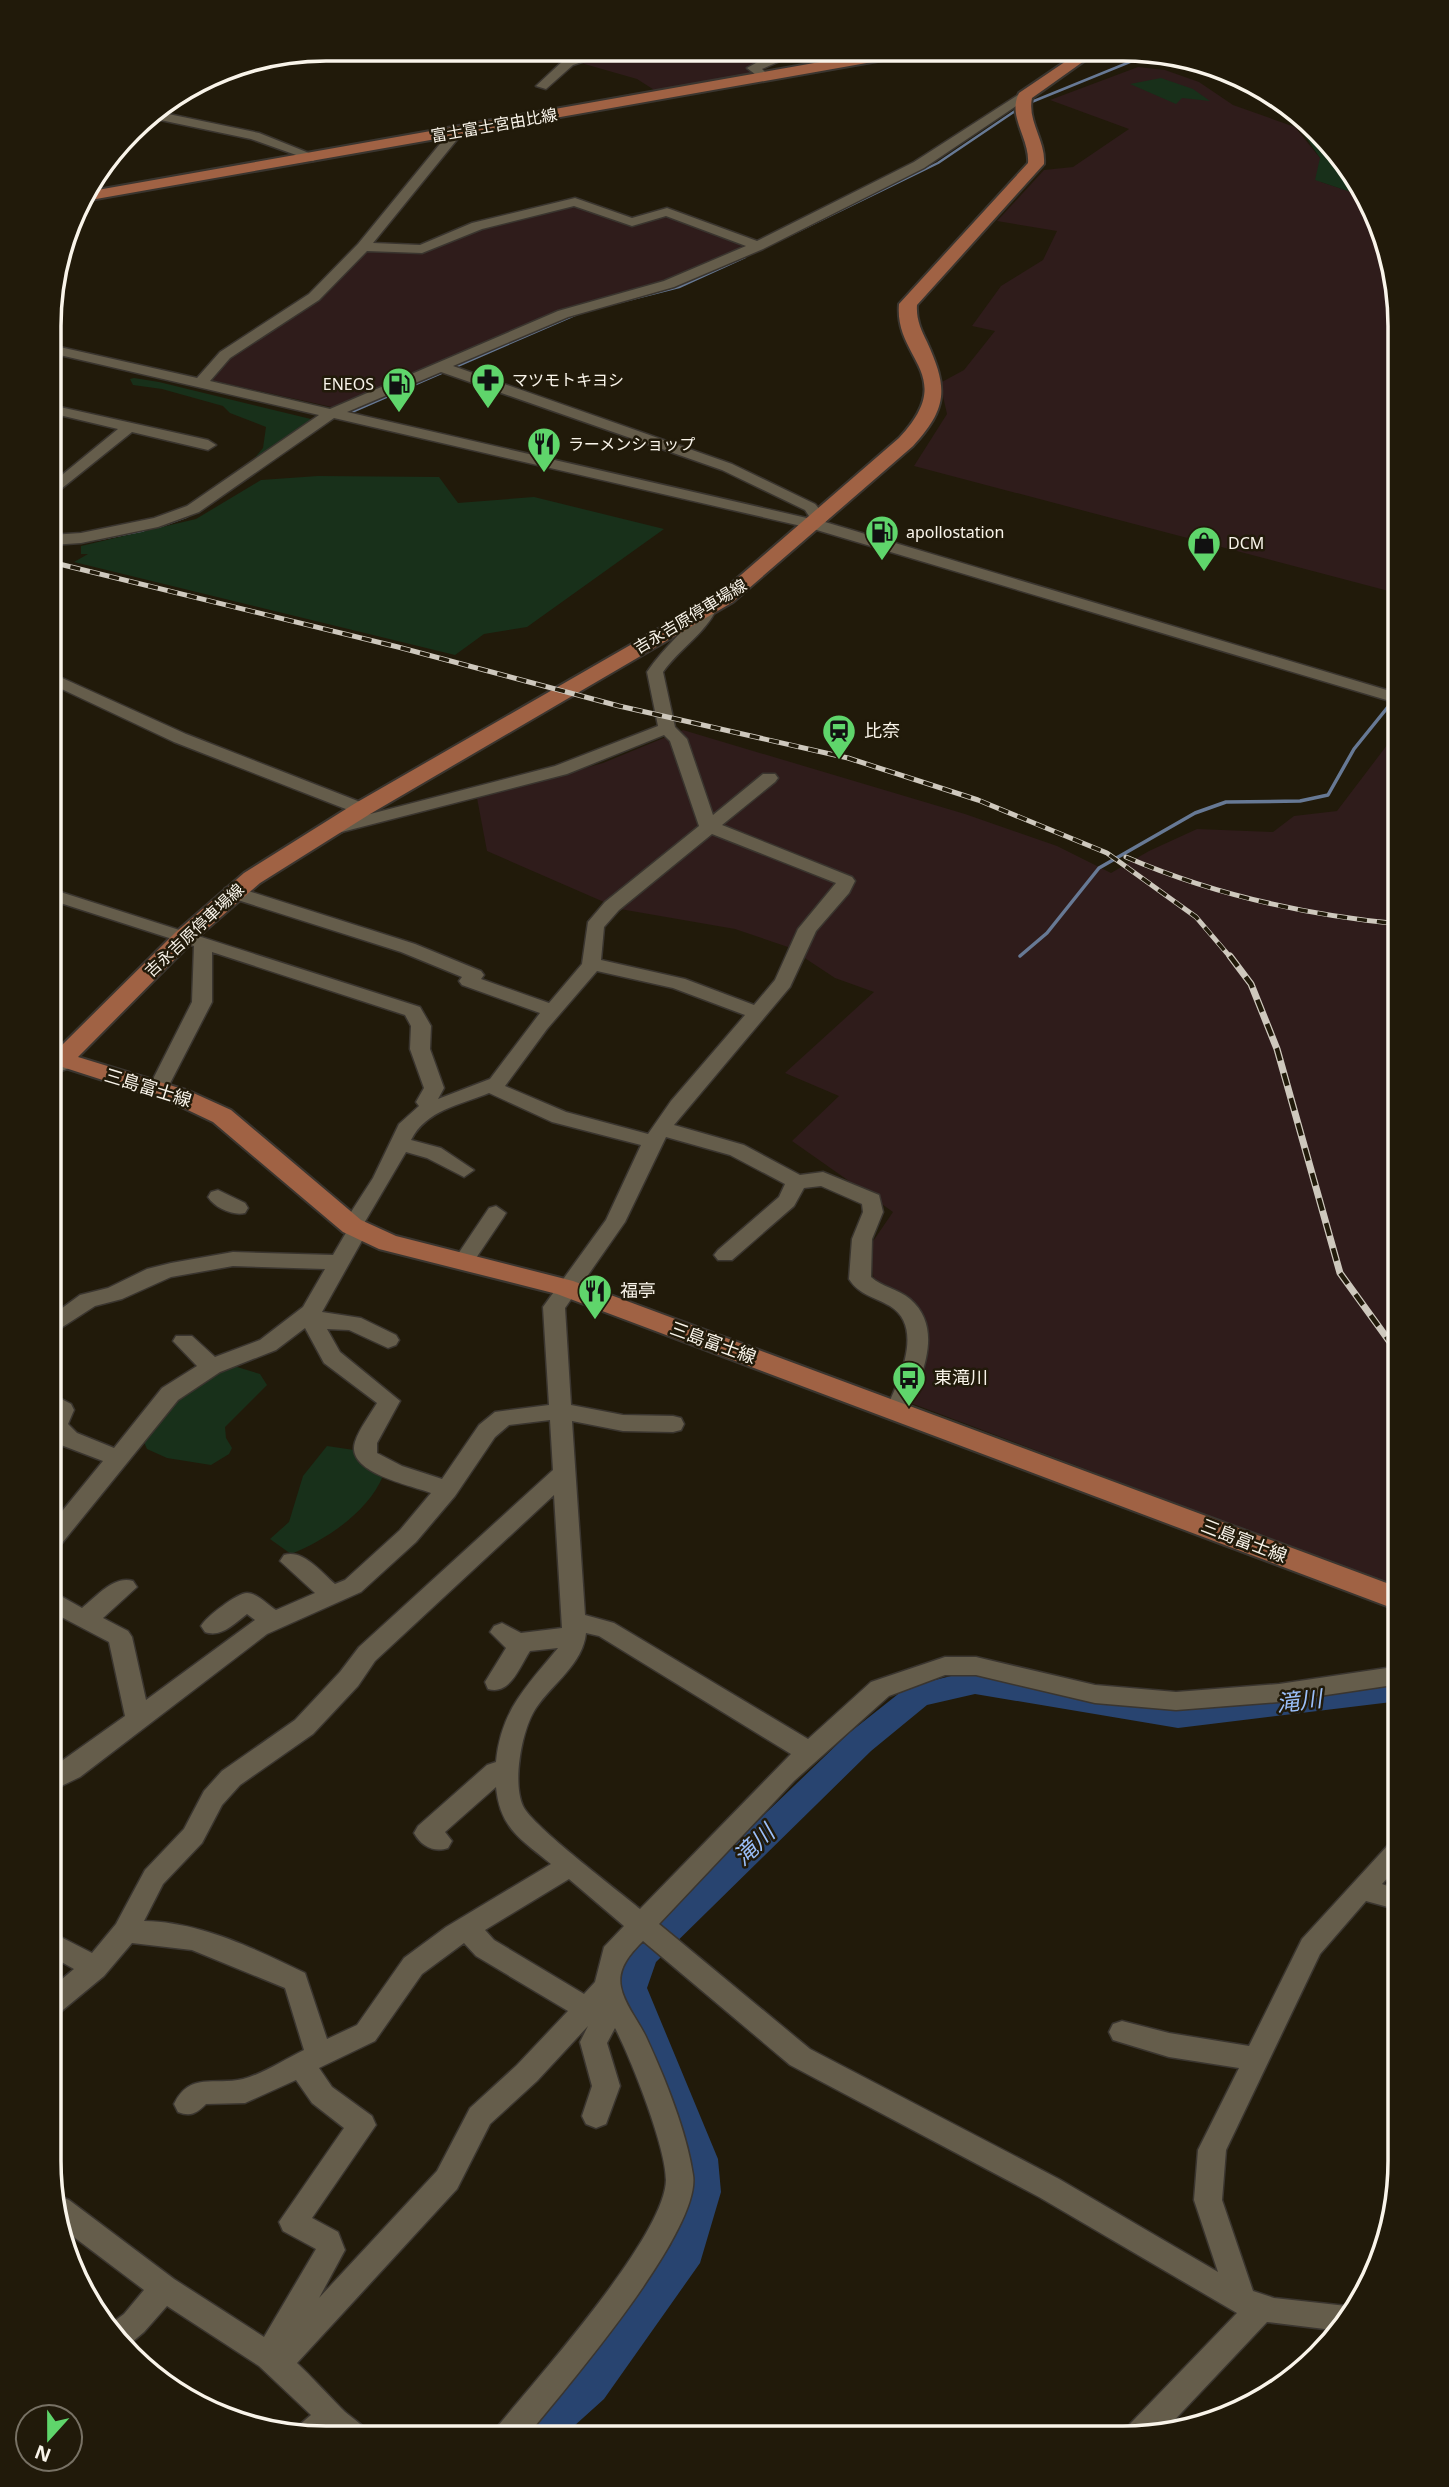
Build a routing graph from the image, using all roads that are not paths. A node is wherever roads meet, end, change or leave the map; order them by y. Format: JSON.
{"nodes":[{"id":1,"x":572,"y":61,"type":"edge"},
{"id":2,"x":769,"y":61,"type":"edge"},
{"id":3,"x":851,"y":61,"type":"edge"},
{"id":4,"x":1076,"y":61,"type":"edge"},
{"id":5,"x":764,"y":77,"type":"junction"},
{"id":6,"x":542,"y":86,"type":"dead end"},
{"id":7,"x":1025,"y":96,"type":"junction"},
{"id":8,"x":164,"y":117,"type":"edge"},
{"id":9,"x":458,"y":131,"type":"junction"},
{"id":10,"x":313,"y":157,"type":"junction"},
{"id":11,"x":96,"y":195,"type":"edge"},
{"id":12,"x":758,"y":246,"type":"junction"},
{"id":13,"x":363,"y":247,"type":"junction"},
{"id":14,"x":61,"y":351,"type":"edge"},
{"id":15,"x":441,"y":367,"type":"junction"},
{"id":16,"x":199,"y":385,"type":"junction"},
{"id":17,"x":61,"y":411,"type":"edge"},
{"id":18,"x":330,"y":414,"type":"junction"},
{"id":19,"x":129,"y":427,"type":"junction"},
{"id":20,"x":208,"y":445,"type":"dead end"},
{"id":21,"x":61,"y":484,"type":"edge"},
{"id":22,"x":817,"y":522,"type":"junction"},
{"id":23,"x":61,"y":539,"type":"edge"},
{"id":24,"x":709,"y":608,"type":"junction"},
{"id":25,"x":61,"y":683,"type":"edge"},
{"id":26,"x":1388,"y":695,"type":"edge"},
{"id":27,"x":667,"y":728,"type":"junction"},
{"id":28,"x":769,"y":778,"type":"dead end"},
{"id":29,"x":362,"y":809,"type":"junction"},
{"id":30,"x":708,"y":826,"type":"junction"},
{"id":31,"x":330,"y":830,"type":"junction"},
{"id":32,"x":232,"y":892,"type":"junction"},
{"id":33,"x":61,"y":897,"type":"edge"},
{"id":34,"x":193,"y":941,"type":"junction"},
{"id":35,"x":591,"y":964,"type":"junction"},
{"id":36,"x":552,"y":1011,"type":"junction"},
{"id":37,"x":755,"y":1012,"type":"junction"},
{"id":38,"x":61,"y":1058,"type":"edge"},
{"id":39,"x":61,"y":1062,"type":"edge"},
{"id":40,"x":491,"y":1087,"type":"junction"},
{"id":41,"x":158,"y":1089,"type":"junction"},
{"id":42,"x":431,"y":1108,"type":"junction"},
{"id":43,"x":657,"y":1136,"type":"junction"},
{"id":44,"x":399,"y":1143,"type":"junction"},
{"id":45,"x":464,"y":1170,"type":"dead end"},
{"id":46,"x":797,"y":1182,"type":"junction"},
{"id":47,"x":218,"y":1197,"type":"dead end"},
{"id":48,"x":238,"y":1208,"type":"dead end"},
{"id":49,"x":496,"y":1213,"type":"dead end"},
{"id":50,"x":356,"y":1228,"type":"junction"},
{"id":51,"x":725,"y":1255,"type":"dead end"},
{"id":52,"x":338,"y":1262,"type":"junction"},
{"id":53,"x":463,"y":1262,"type":"junction"},
{"id":54,"x":567,"y":1289,"type":"junction"},
{"id":55,"x":313,"y":1316,"type":"junction"},
{"id":56,"x":61,"y":1320,"type":"edge"},
{"id":57,"x":388,"y":1340,"type":"dead end"},
{"id":58,"x":184,"y":1341,"type":"dead end"},
{"id":59,"x":212,"y":1367,"type":"junction"},
{"id":60,"x":561,"y":1411,"type":"junction"},
{"id":61,"x":896,"y":1412,"type":"junction"},
{"id":62,"x":673,"y":1423,"type":"dead end"},
{"id":63,"x":61,"y":1430,"type":"edge"},
{"id":64,"x":117,"y":1458,"type":"junction"},
{"id":65,"x":562,"y":1474,"type":"junction"},
{"id":66,"x":447,"y":1490,"type":"junction"},
{"id":67,"x":61,"y":1528,"type":"edge"},
{"id":68,"x":292,"y":1561,"type":"dead end"},
{"id":69,"x":125,"y":1587,"type":"dead end"},
{"id":70,"x":333,"y":1595,"type":"junction"},
{"id":71,"x":1388,"y":1596,"type":"edge"},
{"id":72,"x":61,"y":1606,"type":"edge"},
{"id":73,"x":83,"y":1619,"type":"junction"},
{"id":74,"x":274,"y":1621,"type":"junction"},
{"id":75,"x":213,"y":1626,"type":"dead end"},
{"id":76,"x":574,"y":1629,"type":"junction"},
{"id":77,"x":1388,"y":1677,"type":"edge"},
{"id":78,"x":497,"y":1682,"type":"dead end"},
{"id":79,"x":137,"y":1717,"type":"junction"},
{"id":80,"x":809,"y":1752,"type":"junction"},
{"id":81,"x":496,"y":1772,"type":"dead end"},
{"id":82,"x":61,"y":1776,"type":"edge"},
{"id":83,"x":439,"y":1841,"type":"dead end"},
{"id":84,"x":1388,"y":1861,"type":"edge"},
{"id":85,"x":569,"y":1866,"type":"junction"},
{"id":86,"x":1361,"y":1889,"type":"junction"},
{"id":87,"x":1388,"y":1897,"type":"edge"},
{"id":88,"x":641,"y":1924,"type":"junction"},
{"id":89,"x":466,"y":1928,"type":"junction"},
{"id":90,"x":125,"y":1932,"type":"junction"},
{"id":91,"x":61,"y":1949,"type":"edge"},
{"id":92,"x":95,"y":1968,"type":"junction"},
{"id":93,"x":61,"y":1996,"type":"edge"},
{"id":94,"x":612,"y":1999,"type":"junction"},
{"id":95,"x":587,"y":2009,"type":"junction"},
{"id":96,"x":1122,"y":2032,"type":"dead end"},
{"id":97,"x":1258,"y":2059,"type":"junction"},
{"id":98,"x":310,"y":2061,"type":"junction"},
{"id":99,"x":188,"y":2104,"type":"dead end"},
{"id":100,"x":596,"y":2116,"type":"dead end"},
{"id":101,"x":67,"y":2215,"type":"edge"},
{"id":102,"x":164,"y":2288,"type":"junction"},
{"id":103,"x":1252,"y":2304,"type":"junction"},
{"id":104,"x":1337,"y":2317,"type":"edge"},
{"id":105,"x":124,"y":2331,"type":"edge"},
{"id":106,"x":272,"y":2360,"type":"junction"},
{"id":107,"x":1150,"y":2424,"type":"edge"},
{"id":108,"x":320,"y":2426,"type":"edge"},
{"id":109,"x":517,"y":2426,"type":"edge"}],
"edges":[{"from":1,"to":6,"type":"street"},
{"from":2,"to":5,"type":"street"},
{"from":3,"to":5,"type":"main road","name":"富士富士宮由比線"},
{"from":4,"to":7,"type":"main road"},
{"from":5,"to":9,"type":"main road","name":"富士富士宮由比線"},
{"from":7,"to":12,"type":"street"},
{"from":7,"to":22,"type":"main road","name":"吉永吉原停車場線"},
{"from":8,"to":10,"type":"street"},
{"from":9,"to":10,"type":"main road","name":"富士富士宮由比線"},
{"from":9,"to":13,"type":"street"},
{"from":10,"to":11,"type":"main road","name":"富士富士宮由比線"},
{"from":12,"to":13,"type":"street"},
{"from":12,"to":15,"type":"street"},
{"from":13,"to":16,"type":"street"},
{"from":14,"to":16,"type":"street"},
{"from":15,"to":18,"type":"street"},
{"from":15,"to":22,"type":"street"},
{"from":16,"to":18,"type":"street"},
{"from":17,"to":19,"type":"street"},
{"from":18,"to":22,"type":"street"},
{"from":18,"to":23,"type":"street"},
{"from":19,"to":20,"type":"street"},
{"from":19,"to":21,"type":"street"},
{"from":22,"to":24,"type":"main road","name":"吉永吉原停車場線"},
{"from":22,"to":26,"type":"street"},
{"from":24,"to":27,"type":"street"},
{"from":24,"to":29,"type":"main road","name":"吉永吉原停車場線"},
{"from":25,"to":29,"type":"street"},
{"from":27,"to":30,"type":"street"},
{"from":27,"to":31,"type":"street"},
{"from":28,"to":30,"type":"street"},
{"from":29,"to":31,"type":"main road","name":"吉永吉原停車場線"},
{"from":30,"to":35,"type":"street"},
{"from":30,"to":37,"type":"street"},
{"from":31,"to":32,"type":"main road","name":"吉永吉原停車場線"},
{"from":32,"to":34,"type":"main road","name":"吉永吉原停車場線"},
{"from":32,"to":36,"type":"street"},
{"from":33,"to":34,"type":"street"},
{"from":34,"to":38,"type":"main road","name":"吉永吉原停車場線"},
{"from":34,"to":41,"type":"street"},
{"from":34,"to":42,"type":"street"},
{"from":35,"to":36,"type":"street"},
{"from":35,"to":37,"type":"street"},
{"from":36,"to":40,"type":"street"},
{"from":37,"to":43,"type":"street"},
{"from":39,"to":41,"type":"main road","name":"三島富士線"},
{"from":40,"to":42,"type":"street"},
{"from":40,"to":43,"type":"street"},
{"from":41,"to":50,"type":"main road","name":"三島富士線"},
{"from":42,"to":44,"type":"street"},
{"from":43,"to":46,"type":"street"},
{"from":43,"to":54,"type":"street"},
{"from":44,"to":45,"type":"street"},
{"from":44,"to":50,"type":"street"},
{"from":46,"to":51,"type":"street"},
{"from":46,"to":61,"type":"street"},
{"from":47,"to":48,"type":"street"},
{"from":49,"to":53,"type":"street"},
{"from":50,"to":52,"type":"street"},
{"from":50,"to":53,"type":"main road","name":"三島富士線"},
{"from":52,"to":55,"type":"street"},
{"from":52,"to":56,"type":"street"},
{"from":53,"to":54,"type":"main road","name":"三島富士線"},
{"from":54,"to":60,"type":"street"},
{"from":54,"to":61,"type":"main road","name":"三島富士線"},
{"from":55,"to":57,"type":"street"},
{"from":55,"to":59,"type":"street"},
{"from":55,"to":66,"type":"street"},
{"from":58,"to":59,"type":"street"},
{"from":59,"to":64,"type":"street"},
{"from":60,"to":62,"type":"street"},
{"from":60,"to":65,"type":"street"},
{"from":60,"to":66,"type":"street"},
{"from":61,"to":71,"type":"main road","name":"三島富士線"},
{"from":63,"to":64,"type":"street"},
{"from":64,"to":67,"type":"street"},
{"from":65,"to":76,"type":"street"},
{"from":65,"to":90,"type":"street"},
{"from":66,"to":70,"type":"street"},
{"from":68,"to":70,"type":"street"},
{"from":69,"to":73,"type":"street"},
{"from":70,"to":74,"type":"street"},
{"from":72,"to":73,"type":"street"},
{"from":73,"to":79,"type":"street"},
{"from":74,"to":75,"type":"street"},
{"from":74,"to":79,"type":"street"},
{"from":76,"to":78,"type":"street"},
{"from":76,"to":80,"type":"street"},
{"from":76,"to":85,"type":"street"},
{"from":77,"to":80,"type":"street"},
{"from":79,"to":82,"type":"street"},
{"from":80,"to":88,"type":"street"},
{"from":81,"to":83,"type":"street"},
{"from":84,"to":86,"type":"street"},
{"from":85,"to":88,"type":"street"},
{"from":85,"to":89,"type":"street"},
{"from":86,"to":87,"type":"street"},
{"from":86,"to":97,"type":"street"},
{"from":88,"to":94,"type":"street"},
{"from":88,"to":103,"type":"street"},
{"from":89,"to":95,"type":"street"},
{"from":89,"to":98,"type":"street"},
{"from":90,"to":92,"type":"street"},
{"from":90,"to":98,"type":"street"},
{"from":91,"to":92,"type":"street"},
{"from":92,"to":93,"type":"street"},
{"from":94,"to":95,"type":"street"},
{"from":94,"to":100,"type":"street"},
{"from":94,"to":109,"type":"street"},
{"from":95,"to":106,"type":"street"},
{"from":96,"to":97,"type":"street"},
{"from":97,"to":103,"type":"street"},
{"from":98,"to":99,"type":"street"},
{"from":98,"to":106,"type":"street"},
{"from":101,"to":102,"type":"street"},
{"from":102,"to":105,"type":"street"},
{"from":102,"to":106,"type":"street"},
{"from":103,"to":104,"type":"street"},
{"from":103,"to":107,"type":"street"},
{"from":106,"to":108,"type":"street"}]}
